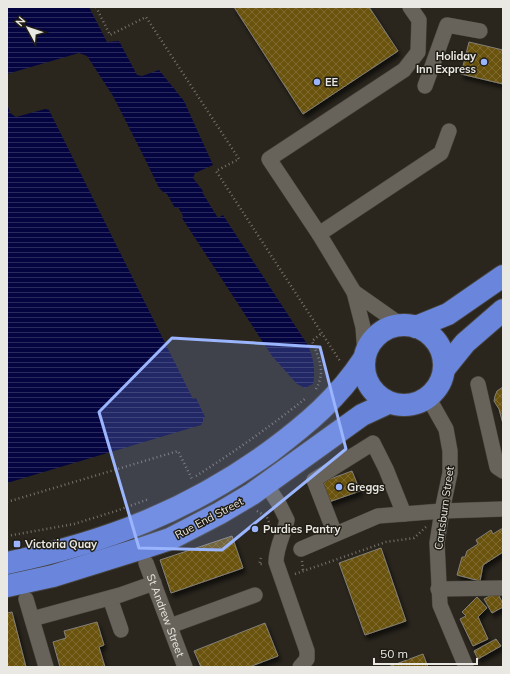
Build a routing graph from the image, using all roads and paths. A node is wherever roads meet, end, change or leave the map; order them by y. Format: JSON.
{"nodes":[{"id":1,"x":96,"y":7,"type":"edge"},
{"id":2,"x":410,"y":7,"type":"edge"},
{"id":3,"x":480,"y":32,"type":"dead end"},
{"id":4,"x":425,"y":86,"type":"dead end"},
{"id":5,"x":449,"y":131,"type":"dead end"},
{"id":6,"x":319,"y":234,"type":"junction"},
{"id":7,"x":503,"y":276,"type":"edge"},
{"id":8,"x":354,"y":292,"type":"junction"},
{"id":9,"x":503,"y":310,"type":"edge"},
{"id":10,"x":409,"y":326,"type":"junction"},
{"id":11,"x":322,"y":333,"type":"junction"},
{"id":12,"x":364,"y":356,"type":"junction"},
{"id":13,"x":444,"y":369,"type":"junction"},
{"id":14,"x":351,"y":378,"type":"junction"},
{"id":15,"x":478,"y":384,"type":"dead end"},
{"id":16,"x":315,"y":390,"type":"dead end"},
{"id":17,"x":310,"y":394,"type":"dead end"},
{"id":18,"x":428,"y":398,"type":"junction"},
{"id":19,"x":388,"y":403,"type":"junction"},
{"id":20,"x":503,"y":471,"type":"edge"},
{"id":21,"x":192,"y":478,"type":"junction"},
{"id":22,"x":185,"y":482,"type":"dead end"},
{"id":23,"x":266,"y":484,"type":"junction"},
{"id":24,"x":150,"y":499,"type":"dead end"},
{"id":25,"x":7,"y":502,"type":"edge"},
{"id":26,"x":503,"y":509,"type":"edge"},
{"id":27,"x":442,"y":511,"type":"junction"},
{"id":28,"x":404,"y":514,"type":"junction"},
{"id":29,"x":335,"y":534,"type":"junction"},
{"id":30,"x":7,"y":536,"type":"edge"},
{"id":31,"x":301,"y":549,"type":"dead end"},
{"id":32,"x":7,"y":563,"type":"edge"},
{"id":33,"x":146,"y":563,"type":"dead end"},
{"id":34,"x":154,"y":583,"type":"junction"},
{"id":35,"x":7,"y":586,"type":"edge"},
{"id":36,"x":503,"y":588,"type":"edge"},
{"id":37,"x":438,"y":589,"type":"junction"},
{"id":38,"x":255,"y":595,"type":"dead end"},
{"id":39,"x":110,"y":598,"type":"junction"},
{"id":40,"x":26,"y":599,"type":"dead end"},
{"id":41,"x":32,"y":619,"type":"junction"},
{"id":42,"x":170,"y":626,"type":"junction"},
{"id":43,"x":121,"y":630,"type":"dead end"},
{"id":44,"x":304,"y":663,"type":"edge"},
{"id":45,"x":46,"y":667,"type":"edge"},
{"id":46,"x":185,"y":667,"type":"edge"},
{"id":47,"x":466,"y":667,"type":"edge"}],
"edges":[{"from":1,"to":11,"type":"path"},
{"from":2,"to":6,"type":"street"},
{"from":3,"to":4,"type":"street"},
{"from":5,"to":6,"type":"street"},
{"from":6,"to":8,"type":"street"},
{"from":7,"to":10,"type":"highway"},
{"from":8,"to":10,"type":"street"},
{"from":8,"to":12,"type":"street"},
{"from":9,"to":13,"type":"highway"},
{"from":10,"to":12,"type":"highway"},
{"from":10,"to":13,"type":"highway"},
{"from":11,"to":14,"type":"path"},
{"from":11,"to":16,"type":"path"},
{"from":12,"to":14,"type":"highway"},
{"from":12,"to":19,"type":"highway"},
{"from":13,"to":18,"type":"highway"},
{"from":14,"to":32,"type":"highway"},
{"from":15,"to":20,"type":"street"},
{"from":17,"to":21,"type":"path"},
{"from":18,"to":19,"type":"highway"},
{"from":18,"to":27,"type":"street","name":"Cartsburn Street"},
{"from":19,"to":23,"type":"highway","name":"Rue End Street"},
{"from":21,"to":22,"type":"path"},
{"from":21,"to":25,"type":"path"},
{"from":23,"to":35,"type":"highway","name":"Rue End Street"},
{"from":23,"to":44,"type":"street"},
{"from":24,"to":30,"type":"path"},
{"from":26,"to":27,"type":"street"},
{"from":27,"to":28,"type":"street"},
{"from":27,"to":37,"type":"street","name":"Cartsburn Street"},
{"from":28,"to":29,"type":"street"},
{"from":28,"to":29,"type":"street"},
{"from":29,"to":31,"type":"street"},
{"from":33,"to":34,"type":"street","name":"St Andrew Street"},
{"from":34,"to":39,"type":"street"},
{"from":34,"to":42,"type":"street","name":"St Andrew Street"},
{"from":36,"to":37,"type":"street"},
{"from":37,"to":47,"type":"street","name":"Cartsburn Street"},
{"from":38,"to":42,"type":"street"},
{"from":39,"to":41,"type":"street"},
{"from":39,"to":43,"type":"street"},
{"from":40,"to":41,"type":"street"},
{"from":41,"to":45,"type":"street"},
{"from":42,"to":46,"type":"street","name":"St Andrew Street"}]}
